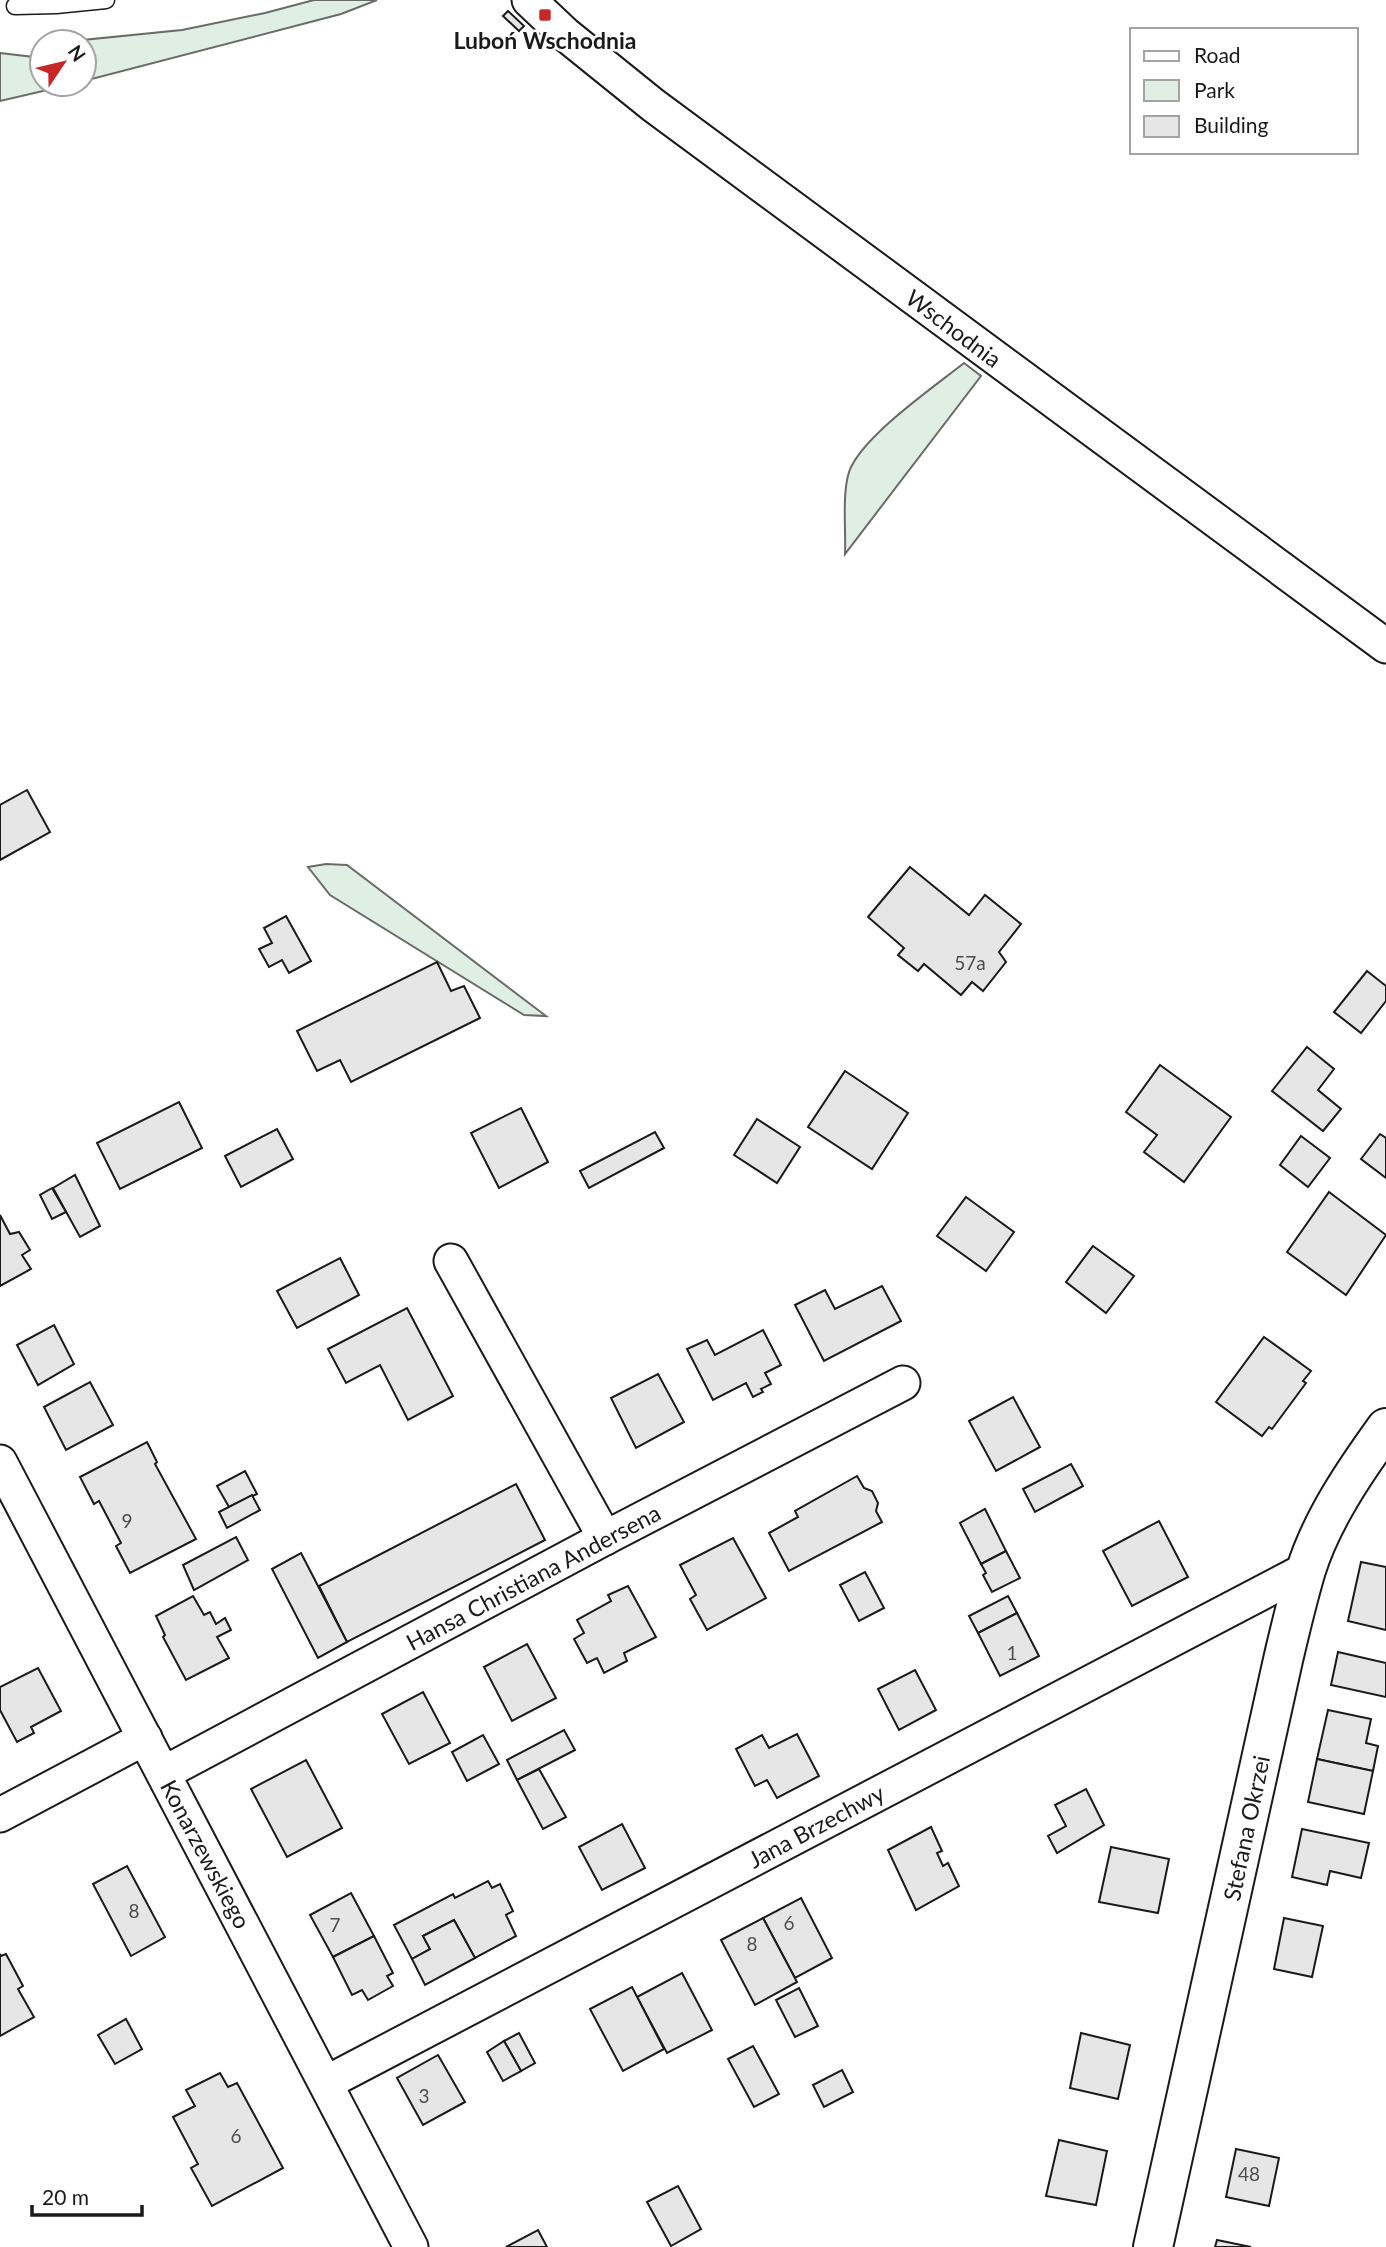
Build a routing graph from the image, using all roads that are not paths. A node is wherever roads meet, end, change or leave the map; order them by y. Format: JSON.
{"nodes":[{"id":1,"x":106,"y":0,"type":"edge"},
{"id":2,"x":529,"y":0,"type":"edge"},
{"id":3,"x":15,"y":6,"type":"dead end"},
{"id":4,"x":1386,"y":646,"type":"edge"},
{"id":5,"x":451,"y":1261,"type":"dead end"},
{"id":6,"x":903,"y":1383,"type":"dead end"},
{"id":7,"x":1386,"y":1428,"type":"edge"},
{"id":8,"x":0,"y":1462,"type":"edge"},
{"id":9,"x":605,"y":1538,"type":"junction"},
{"id":10,"x":1307,"y":1569,"type":"junction"},
{"id":11,"x":145,"y":1738,"type":"junction"},
{"id":12,"x":164,"y":1773,"type":"junction"},
{"id":13,"x":0,"y":1815,"type":"edge"},
{"id":14,"x":326,"y":2083,"type":"junction"},
{"id":15,"x":411,"y":2247,"type":"edge"},
{"id":16,"x":1153,"y":2247,"type":"edge"}],
"edges":[{"from":1,"to":3,"type":"lane"},
{"from":2,"to":4,"type":"street","name":"Wschodnia"},
{"from":5,"to":9,"type":"street"},
{"from":6,"to":9,"type":"street","name":"Hansa Christiana Andersena"},
{"from":7,"to":10,"type":"street","name":"Stefana Okrzei"},
{"from":8,"to":11,"type":"street","name":"Konarzewskiego"},
{"from":9,"to":12,"type":"street","name":"Hansa Christiana Andersena"},
{"from":10,"to":14,"type":"street","name":"Jana Brzechwy"},
{"from":10,"to":16,"type":"street","name":"Stefana Okrzei"},
{"from":11,"to":12,"type":"street","name":"Konarzewskiego"},
{"from":11,"to":13,"type":"street"},
{"from":12,"to":14,"type":"street","name":"Konarzewskiego"},
{"from":14,"to":15,"type":"street","name":"Konarzewskiego"}]}
